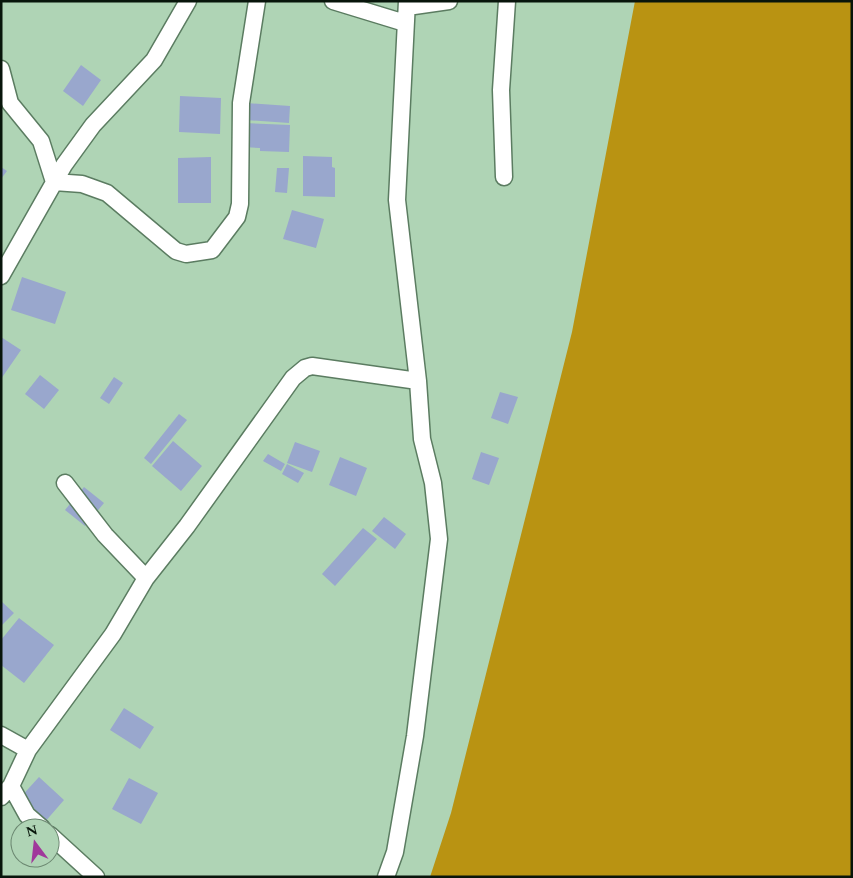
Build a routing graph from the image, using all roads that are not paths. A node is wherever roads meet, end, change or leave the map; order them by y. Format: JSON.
{"nodes":[{"id":1,"x":188,"y":1,"type":"edge"},
{"id":2,"x":257,"y":1,"type":"edge"},
{"id":3,"x":333,"y":1,"type":"edge"},
{"id":4,"x":449,"y":1,"type":"edge"},
{"id":5,"x":507,"y":1,"type":"edge"},
{"id":6,"x":406,"y":10,"type":"edge"},
{"id":7,"x":1,"y":69,"type":"edge"},
{"id":8,"x":504,"y":177,"type":"dead end"},
{"id":9,"x":54,"y":182,"type":"junction"},
{"id":10,"x":1,"y":276,"type":"edge"},
{"id":11,"x":418,"y":381,"type":"junction"},
{"id":12,"x":65,"y":483,"type":"dead end"},
{"id":13,"x":146,"y":578,"type":"junction"},
{"id":14,"x":1,"y":735,"type":"edge"},
{"id":15,"x":28,"y":750,"type":"junction"},
{"id":16,"x":6,"y":792,"type":"edge"},
{"id":17,"x":30,"y":818,"type":"edge"},
{"id":18,"x":60,"y":844,"type":"edge"},
{"id":19,"x":96,"y":877,"type":"edge"},
{"id":20,"x":386,"y":877,"type":"edge"}],
"edges":[{"from":1,"to":9,"type":"street"},
{"from":2,"to":9,"type":"street"},
{"from":3,"to":6,"type":"street"},
{"from":4,"to":6,"type":"street"},
{"from":5,"to":8,"type":"street"},
{"from":6,"to":11,"type":"street"},
{"from":7,"to":9,"type":"street"},
{"from":9,"to":10,"type":"street"},
{"from":11,"to":13,"type":"street"},
{"from":11,"to":20,"type":"street"},
{"from":12,"to":13,"type":"street"},
{"from":13,"to":15,"type":"street"},
{"from":14,"to":15,"type":"street"},
{"from":15,"to":16,"type":"street"},
{"from":16,"to":17,"type":"street"},
{"from":18,"to":19,"type":"street"}]}
